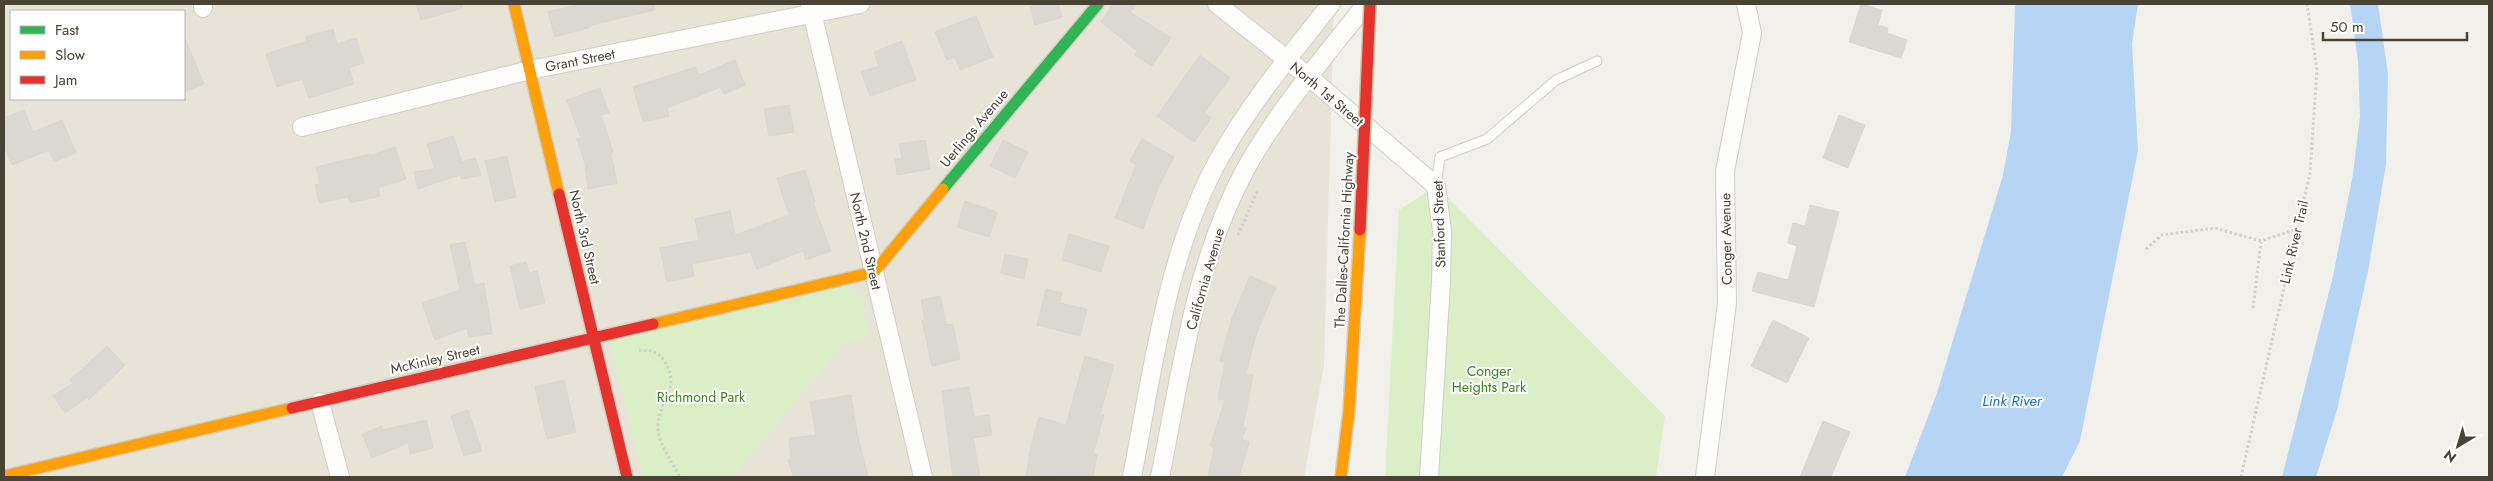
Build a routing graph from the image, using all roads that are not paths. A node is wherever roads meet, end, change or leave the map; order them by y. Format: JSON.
{"nodes":[{"id":1,"x":514,"y":4,"type":"edge"},
{"id":2,"x":860,"y":4,"type":"edge"},
{"id":3,"x":1098,"y":4,"type":"edge"},
{"id":4,"x":1217,"y":4,"type":"edge"},
{"id":5,"x":1331,"y":4,"type":"edge"},
{"id":6,"x":1368,"y":4,"type":"edge"},
{"id":7,"x":1746,"y":4,"type":"edge"},
{"id":8,"x":811,"y":8,"type":"edge"},
{"id":9,"x":1287,"y":60,"type":"junction"},
{"id":10,"x":1597,"y":61,"type":"dead end"},
{"id":11,"x":530,"y":70,"type":"junction"},
{"id":12,"x":1309,"y":77,"type":"junction"},
{"id":13,"x":302,"y":127,"type":"dead end"},
{"id":14,"x":1436,"y":186,"type":"junction"},
{"id":15,"x":874,"y":272,"type":"junction"},
{"id":16,"x":594,"y":338,"type":"junction"},
{"id":17,"x":320,"y":402,"type":"junction"},
{"id":18,"x":4,"y":476,"type":"edge"},
{"id":19,"x":340,"y":477,"type":"edge"},
{"id":20,"x":627,"y":477,"type":"edge"},
{"id":21,"x":923,"y":477,"type":"edge"},
{"id":22,"x":1132,"y":477,"type":"edge"},
{"id":23,"x":1160,"y":477,"type":"edge"},
{"id":24,"x":1341,"y":477,"type":"edge"},
{"id":25,"x":1429,"y":477,"type":"edge"},
{"id":26,"x":1705,"y":477,"type":"edge"}],
"edges":[{"from":1,"to":11,"type":"main road","name":"North 3rd Street"},
{"from":2,"to":8,"type":"street","name":"Grant Street"},
{"from":3,"to":15,"type":"main road","name":"Uerlings Avenue"},
{"from":4,"to":9,"type":"street","name":"North 1st Street"},
{"from":5,"to":9,"type":"street","name":"California Avenue"},
{"from":6,"to":12,"type":"street","name":"California Avenue"},
{"from":6,"to":24,"type":"main road","name":"The Dalles-California Highway","bridge":true},
{"from":7,"to":26,"type":"street","name":"Conger Avenue"},
{"from":8,"to":11,"type":"street","name":"Grant Street"},
{"from":8,"to":15,"type":"street","name":"North 2nd Street"},
{"from":9,"to":12,"type":"street","name":"North 1st Street"},
{"from":9,"to":22,"type":"street","name":"California Avenue"},
{"from":10,"to":14,"type":"lane","name":"Stanford Street"},
{"from":11,"to":13,"type":"street","name":"Grant Street"},
{"from":11,"to":16,"type":"main road","name":"North 3rd Street"},
{"from":12,"to":14,"type":"street","name":"North 1st Street"},
{"from":12,"to":23,"type":"street","name":"California Avenue"},
{"from":14,"to":25,"type":"street","name":"Stanford Street"},
{"from":15,"to":16,"type":"main road","name":"McKinley Street"},
{"from":15,"to":21,"type":"street","name":"North 2nd Street"},
{"from":16,"to":17,"type":"main road","name":"McKinley Street"},
{"from":16,"to":20,"type":"main road","name":"North 3rd Street"},
{"from":17,"to":18,"type":"main road","name":"McKinley Street"},
{"from":17,"to":19,"type":"street"}]}
